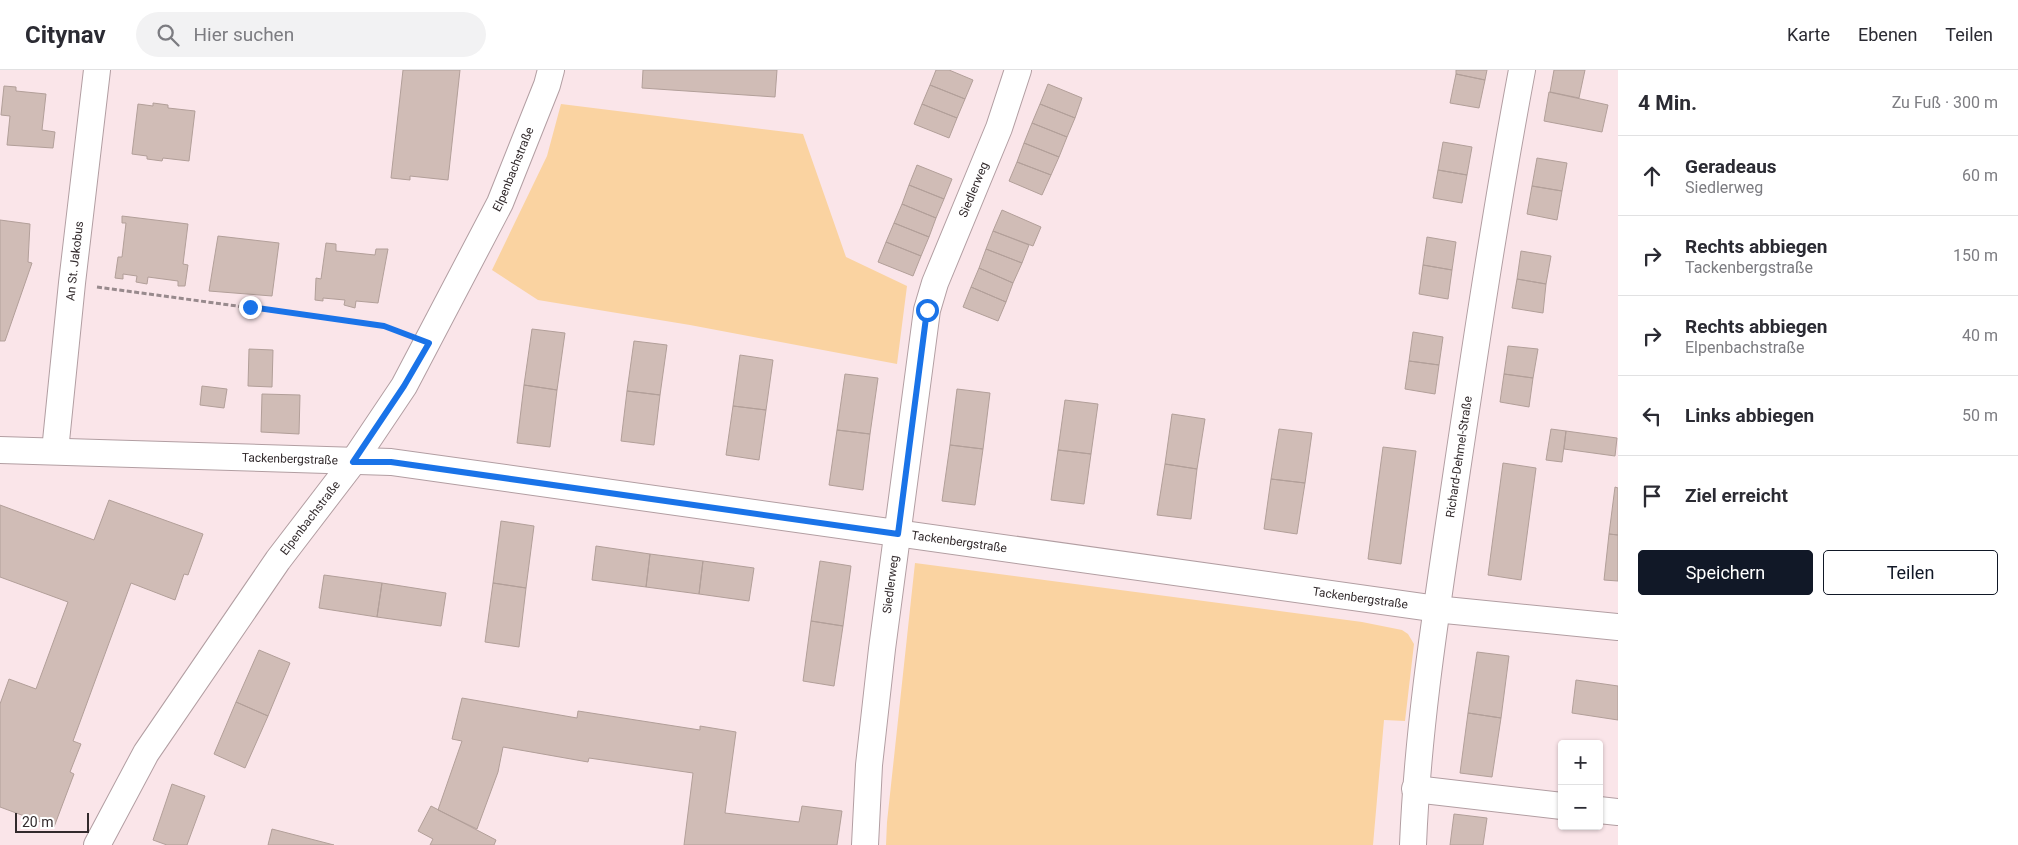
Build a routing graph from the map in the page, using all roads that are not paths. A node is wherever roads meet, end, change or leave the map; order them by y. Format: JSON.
{"nodes":[{"id":1,"x":97,"y":70,"type":"edge"},
{"id":2,"x":551,"y":70,"type":"edge"},
{"id":3,"x":1018,"y":70,"type":"edge"},
{"id":4,"x":1522,"y":70,"type":"edge"},
{"id":5,"x":0,"y":450,"type":"edge"},
{"id":6,"x":55,"y":451,"type":"junction"},
{"id":7,"x":353,"y":462,"type":"junction"},
{"id":8,"x":898,"y":534,"type":"junction"},
{"id":9,"x":1436,"y":608,"type":"junction"},
{"id":10,"x":1618,"y":626,"type":"edge"},
{"id":11,"x":1415,"y":789,"type":"junction"},
{"id":12,"x":1558,"y":806,"type":"edge"},
{"id":13,"x":1603,"y":810,"type":"edge"},
{"id":14,"x":1618,"y":812,"type":"edge"},
{"id":15,"x":97,"y":845,"type":"edge"},
{"id":16,"x":865,"y":845,"type":"edge"},
{"id":17,"x":1413,"y":845,"type":"edge"}],
"edges":[{"from":1,"to":6,"type":"street","name":"An St. Jakobus"},
{"from":2,"to":7,"type":"street","name":"Elpenbachstraße"},
{"from":3,"to":8,"type":"street","name":"Siedlerweg"},
{"from":4,"to":9,"type":"street","name":"Richard-Dehmel-Straße"},
{"from":5,"to":6,"type":"street","name":"Tackenbergstraße"},
{"from":6,"to":7,"type":"street","name":"Tackenbergstraße"},
{"from":7,"to":8,"type":"street","name":"Tackenbergstraße"},
{"from":7,"to":15,"type":"street","name":"Elpenbachstraße"},
{"from":8,"to":9,"type":"street","name":"Tackenbergstraße"},
{"from":8,"to":16,"type":"street","name":"Siedlerweg"},
{"from":9,"to":10,"type":"street","name":"Tackenbergstraße"},
{"from":9,"to":11,"type":"street","name":"Richard-Dehmel-Straße"},
{"from":11,"to":12,"type":"street"},
{"from":11,"to":17,"type":"street","name":"Richard-Dehmel-Straße"},
{"from":13,"to":14,"type":"street"}]}
